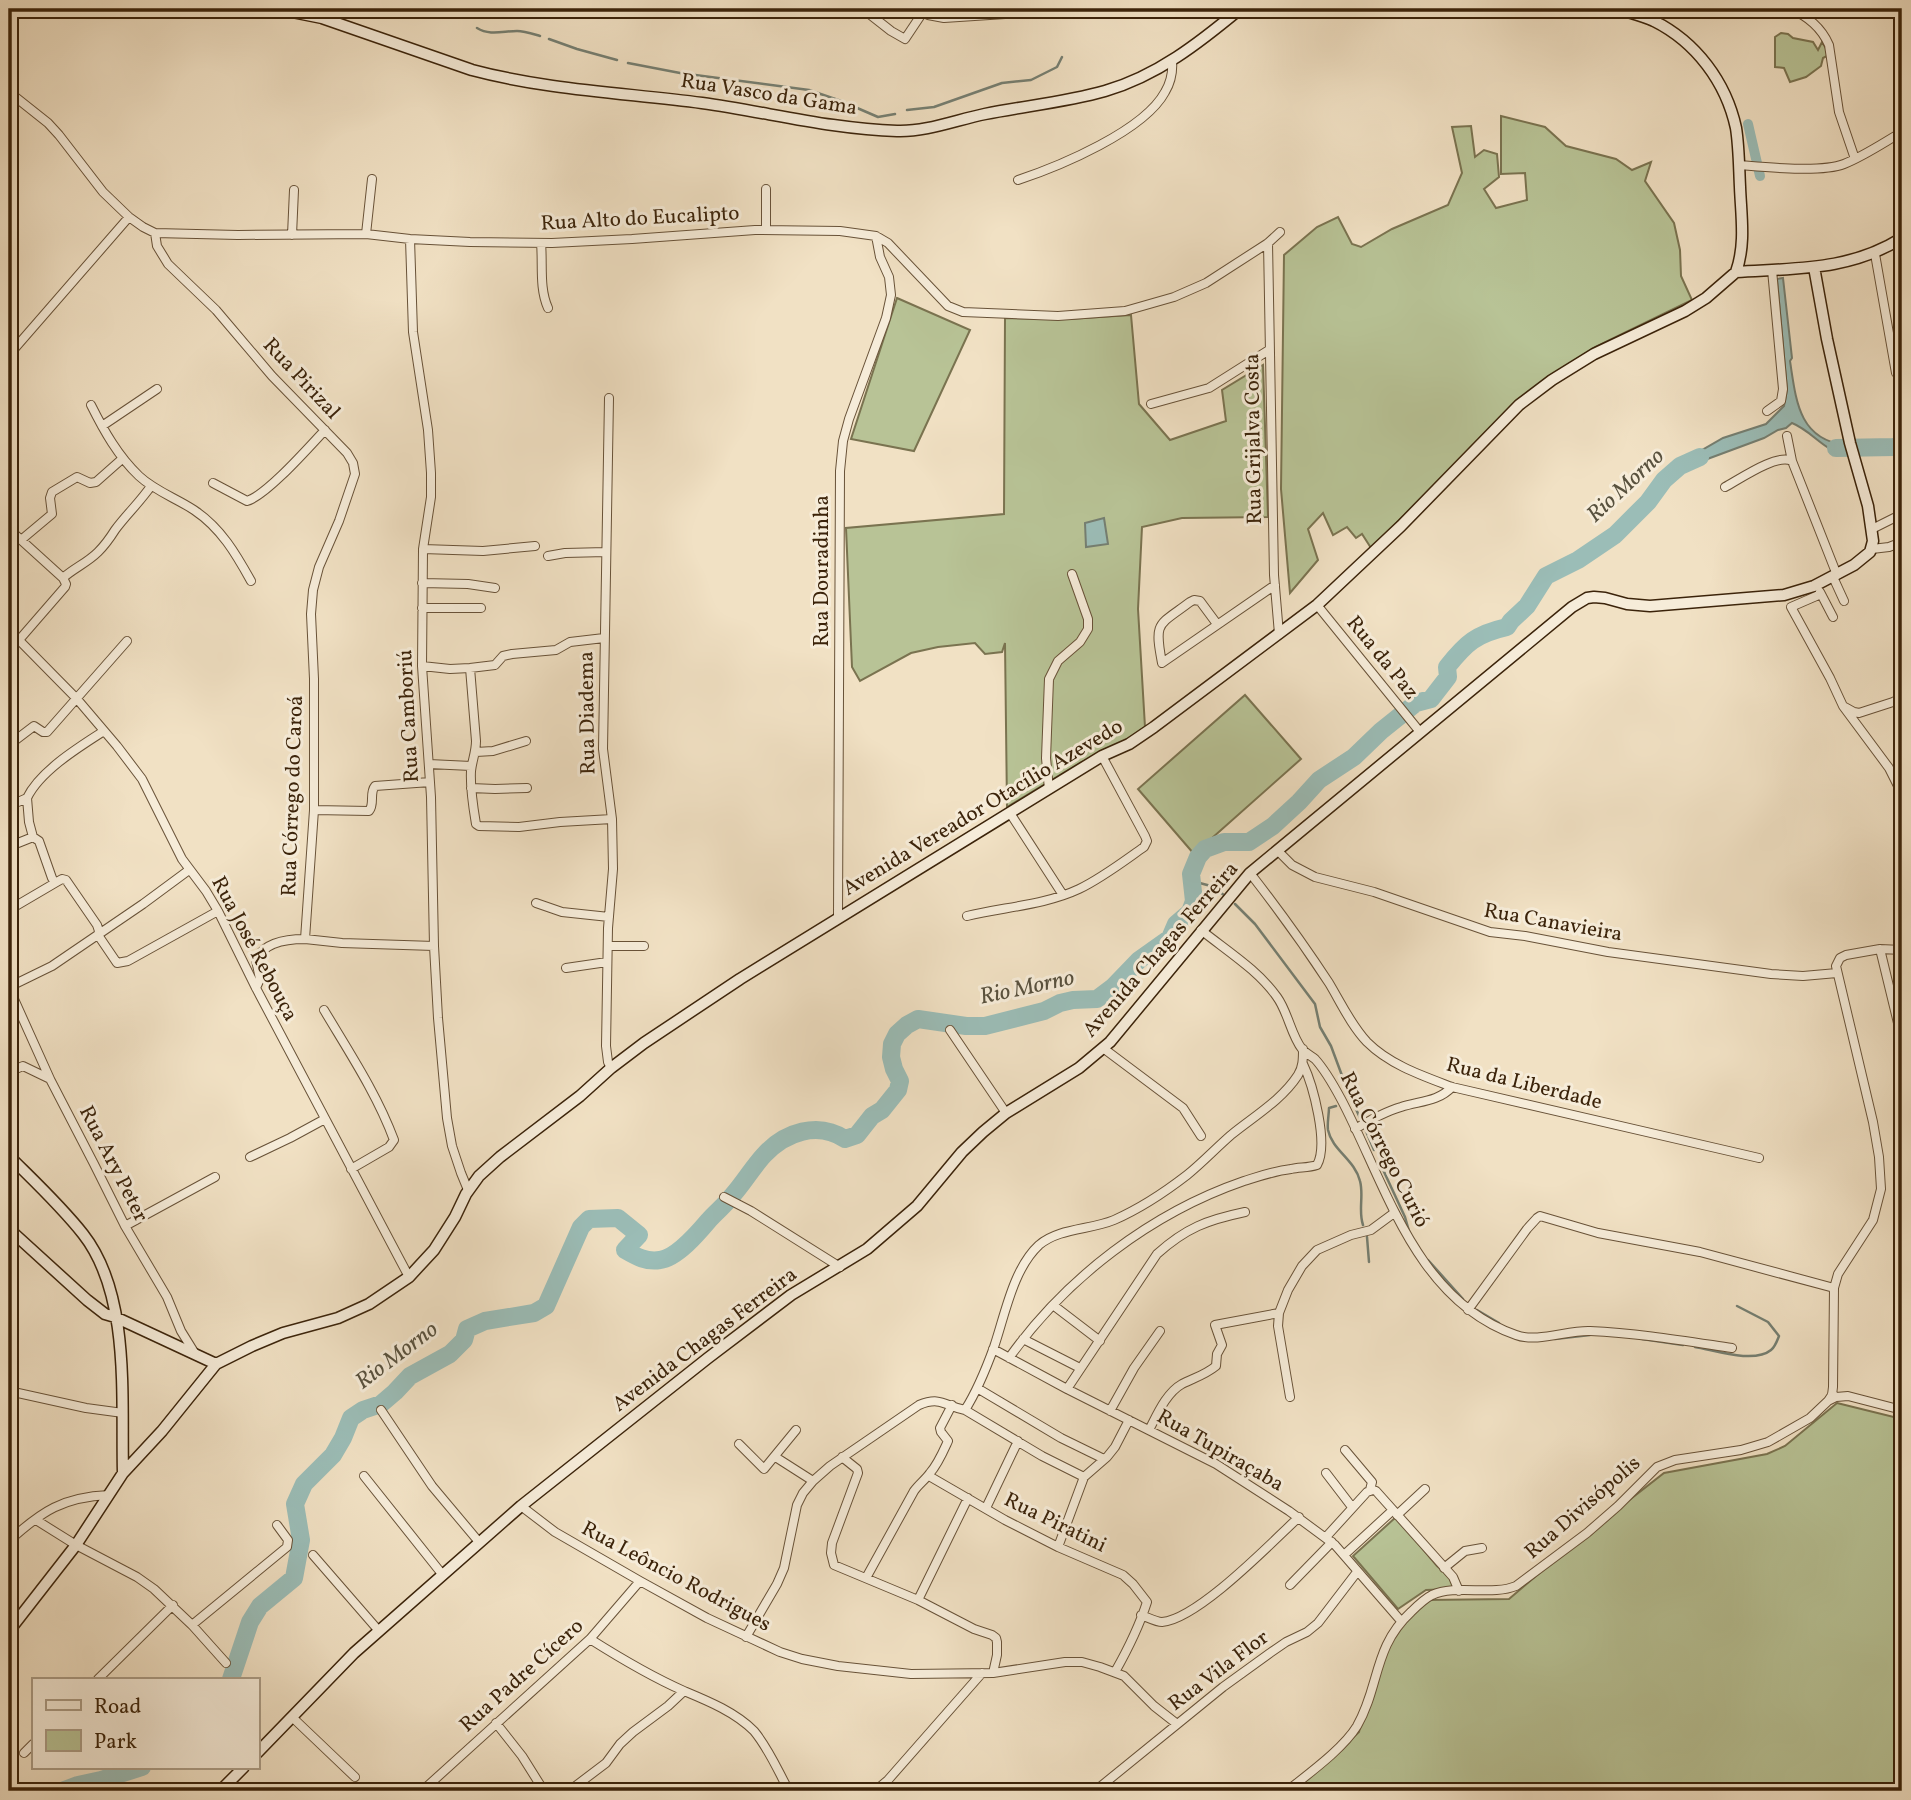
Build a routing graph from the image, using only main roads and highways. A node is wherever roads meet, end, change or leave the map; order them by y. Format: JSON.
{"nodes":[{"id":1,"x":277,"y":9,"type":"edge"},
{"id":2,"x":1240,"y":9,"type":"edge"},
{"id":3,"x":1618,"y":9,"type":"edge"},
{"id":4,"x":1662,"y":9,"type":"edge"},
{"id":5,"x":324,"y":13,"type":"edge"},
{"id":6,"x":1654,"y":22,"type":"junction"},
{"id":7,"x":1902,"y":238,"type":"edge"},
{"id":8,"x":1814,"y":267,"type":"junction"},
{"id":9,"x":1736,"y":272,"type":"junction"},
{"id":10,"x":9,"y":1156,"type":"edge"},
{"id":11,"x":9,"y":1229,"type":"edge"},
{"id":12,"x":115,"y":1317,"type":"junction"},
{"id":13,"x":216,"y":1364,"type":"junction"},
{"id":14,"x":123,"y":1473,"type":"junction"},
{"id":15,"x":9,"y":1631,"type":"edge"},
{"id":16,"x":259,"y":1751,"type":"edge"},
{"id":17,"x":242,"y":1769,"type":"edge"},
{"id":18,"x":220,"y":1791,"type":"edge"}],
"edges":[{"from":1,"to":5,"type":"main road","name":"Rua Vasco da Gama"},
{"from":2,"to":5,"type":"main road","name":"Rua Vasco da Gama"},
{"from":3,"to":6,"type":"main road"},
{"from":4,"to":6,"type":"main road"},
{"from":6,"to":9,"type":"main road"},
{"from":7,"to":8,"type":"main road"},
{"from":8,"to":9,"type":"main road"},
{"from":8,"to":16,"type":"main road","name":"Avenida Chagas Ferreira"},
{"from":9,"to":13,"type":"main road","name":"Avenida Vereador Otacílio Azevedo"},
{"from":10,"to":12,"type":"main road"},
{"from":11,"to":12,"type":"main road"},
{"from":12,"to":13,"type":"main road"},
{"from":12,"to":14,"type":"main road"},
{"from":13,"to":14,"type":"main road","name":"Avenida Vereador Otacílio Azevedo"},
{"from":14,"to":15,"type":"main road","name":"Avenida Vereador Otacílio Azevedo"},
{"from":17,"to":18,"type":"main road"}]}
